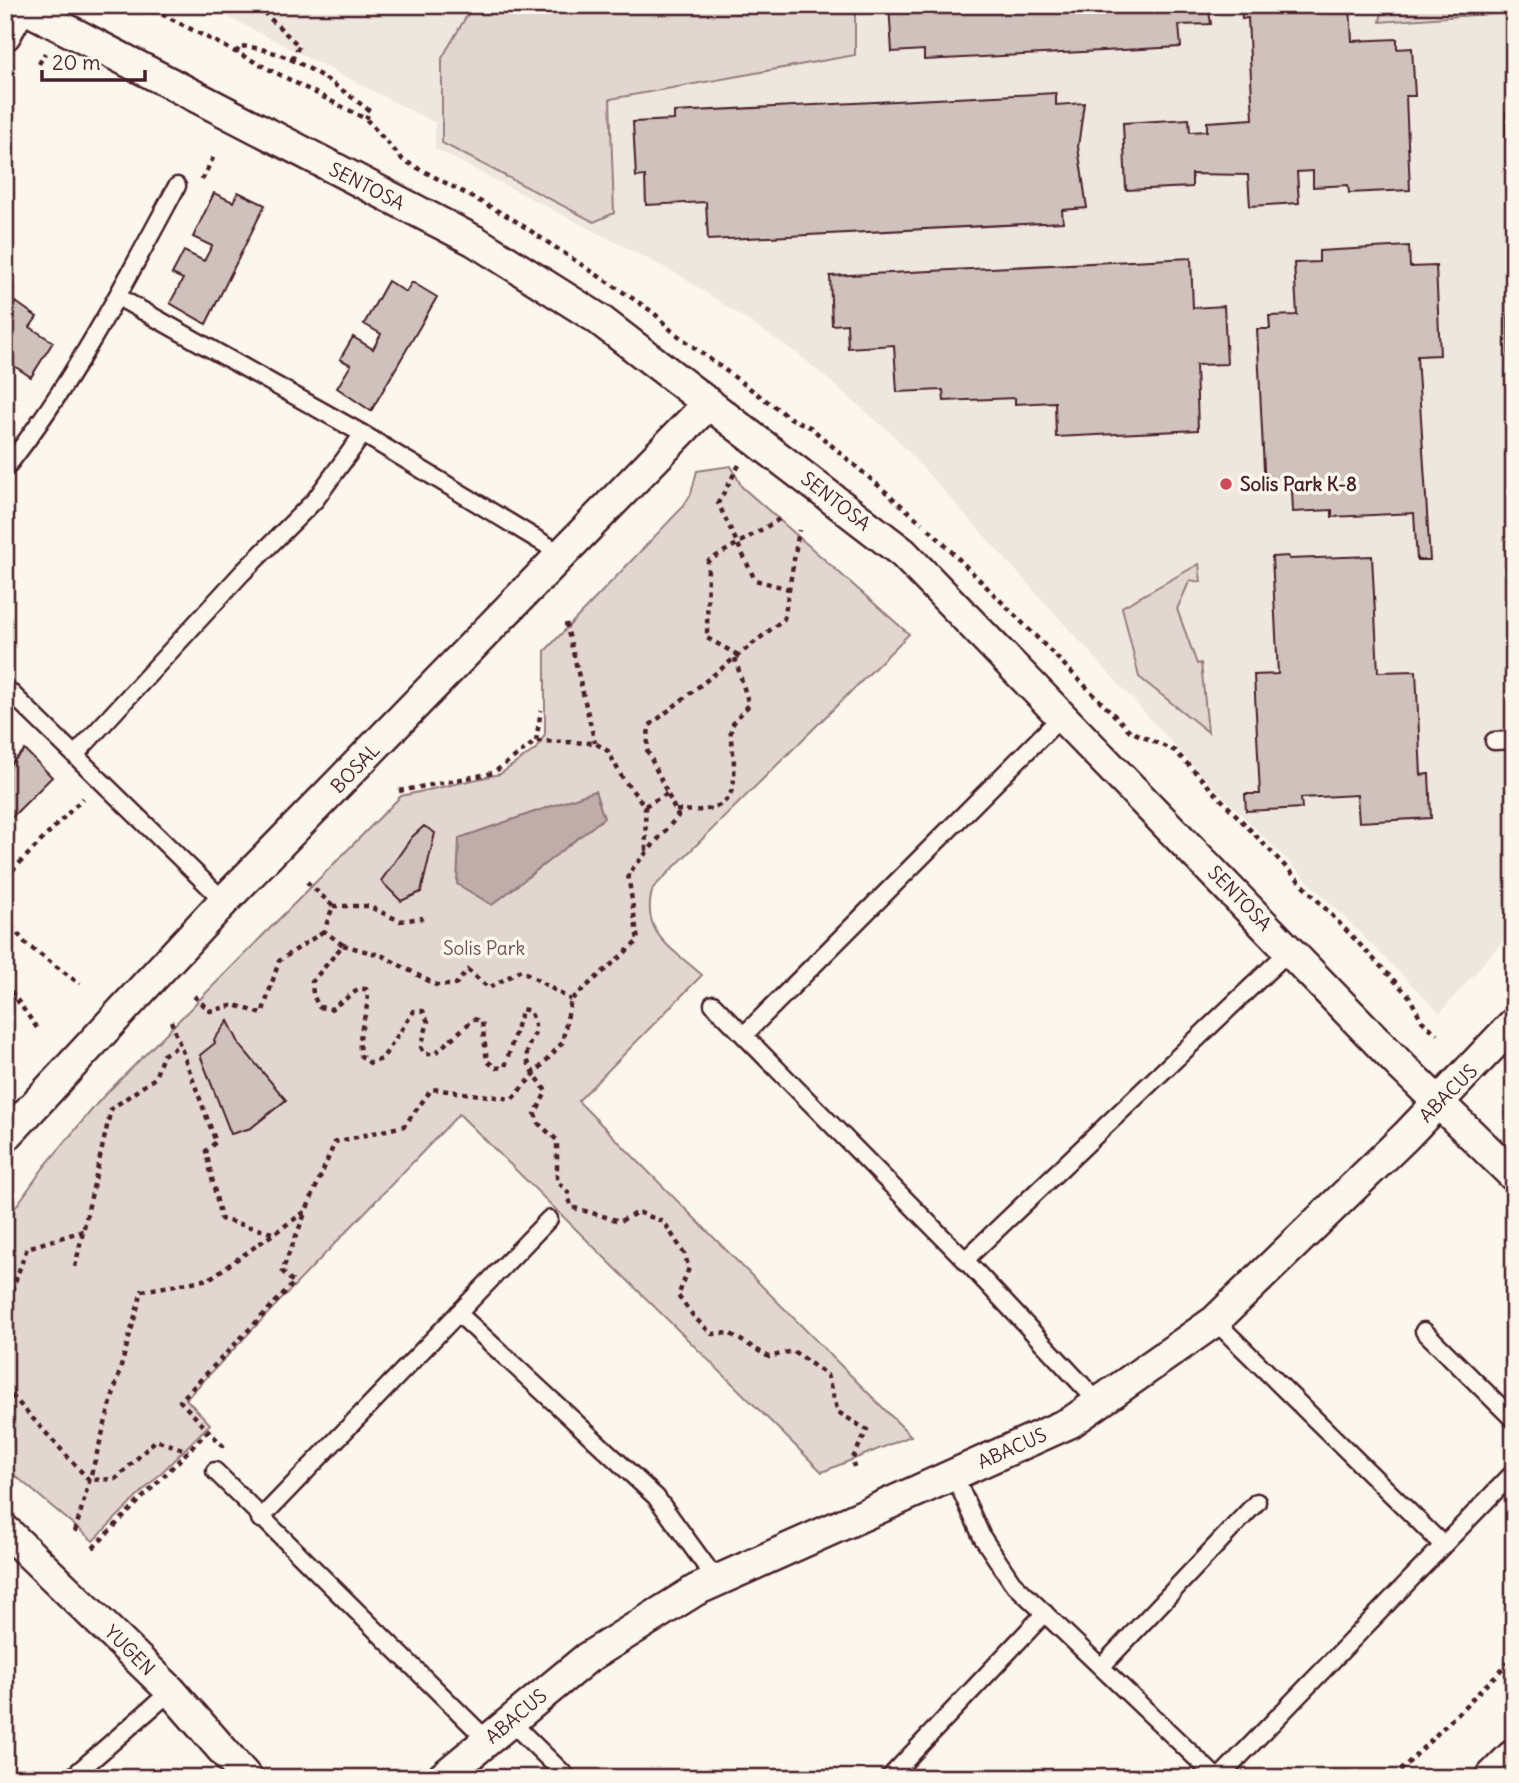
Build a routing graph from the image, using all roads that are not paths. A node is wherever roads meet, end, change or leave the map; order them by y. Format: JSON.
{"nodes":[{"id":1,"x":21,"y":6,"type":"edge"},
{"id":2,"x":5,"y":35,"type":"edge"},
{"id":3,"x":177,"y":186,"type":"dead end"},
{"id":4,"x":118,"y":297,"type":"junction"},
{"id":5,"x":709,"y":403,"type":"junction"},
{"id":6,"x":363,"y":434,"type":"junction"},
{"id":7,"x":5,"y":469,"type":"edge"},
{"id":8,"x":563,"y":555,"type":"junction"},
{"id":9,"x":5,"y":687,"type":"edge"},
{"id":10,"x":1063,"y":715,"type":"junction"},
{"id":11,"x":1514,"y":740,"type":"edge"},
{"id":12,"x":1494,"y":741,"type":"dead end"},
{"id":13,"x":75,"y":755,"type":"junction"},
{"id":14,"x":223,"y":901,"type":"junction"},
{"id":15,"x":1290,"y":950,"type":"junction"},
{"id":16,"x":713,"y":1004,"type":"dead end"},
{"id":17,"x":1514,"y":1023,"type":"edge"},
{"id":18,"x":744,"y":1035,"type":"junction"},
{"id":19,"x":1439,"y":1101,"type":"junction"},
{"id":20,"x":5,"y":1137,"type":"edge"},
{"id":21,"x":1514,"y":1176,"type":"edge"},
{"id":22,"x":550,"y":1219,"type":"dead end"},
{"id":23,"x":965,"y":1260,"type":"junction"},
{"id":24,"x":458,"y":1313,"type":"junction"},
{"id":25,"x":1215,"y":1321,"type":"junction"},
{"id":26,"x":1424,"y":1331,"type":"dead end"},
{"id":27,"x":1099,"y":1403,"type":"junction"},
{"id":28,"x":1514,"y":1420,"type":"edge"},
{"id":29,"x":215,"y":1471,"type":"road end"},
{"id":30,"x":1514,"y":1472,"type":"edge"},
{"id":31,"x":954,"y":1475,"type":"junction"},
{"id":32,"x":1257,"y":1502,"type":"dead end"},
{"id":33,"x":260,"y":1519,"type":"junction"},
{"id":34,"x":5,"y":1530,"type":"edge"},
{"id":35,"x":1443,"y":1545,"type":"junction"},
{"id":36,"x":717,"y":1581,"type":"junction"},
{"id":37,"x":1045,"y":1613,"type":"junction"},
{"id":38,"x":1102,"y":1667,"type":"junction"},
{"id":39,"x":171,"y":1691,"type":"junction"},
{"id":40,"x":510,"y":1721,"type":"junction"},
{"id":41,"x":488,"y":1740,"type":"junction"},
{"id":42,"x":1514,"y":1759,"type":"edge"},
{"id":43,"x":71,"y":1778,"type":"edge"},
{"id":44,"x":247,"y":1778,"type":"edge"},
{"id":45,"x":442,"y":1778,"type":"edge"},
{"id":46,"x":568,"y":1778,"type":"edge"},
{"id":47,"x":889,"y":1778,"type":"edge"},
{"id":48,"x":1218,"y":1778,"type":"edge"},
{"id":49,"x":1495,"y":1778,"type":"edge"}],
"edges":[{"from":1,"to":2,"type":"street"},
{"from":1,"to":5,"type":"street","name":"SENTOSA"},
{"from":3,"to":4,"type":"lane"},
{"from":4,"to":6,"type":"lane"},
{"from":4,"to":7,"type":"lane"},
{"from":5,"to":8,"type":"street","name":"BOSAL"},
{"from":5,"to":10,"type":"street","name":"SENTOSA"},
{"from":6,"to":8,"type":"lane"},
{"from":6,"to":13,"type":"lane"},
{"from":8,"to":14,"type":"street","name":"BOSAL"},
{"from":9,"to":13,"type":"lane"},
{"from":10,"to":15,"type":"street","name":"SENTOSA"},
{"from":10,"to":18,"type":"lane"},
{"from":11,"to":12,"type":"lane"},
{"from":13,"to":14,"type":"lane"},
{"from":14,"to":20,"type":"street","name":"BOSAL"},
{"from":15,"to":19,"type":"street","name":"SENTOSA"},
{"from":15,"to":23,"type":"lane"},
{"from":16,"to":18,"type":"lane"},
{"from":17,"to":19,"type":"street","name":"ABACUS"},
{"from":18,"to":23,"type":"lane"},
{"from":19,"to":21,"type":"street","name":"SENTOSA"},
{"from":19,"to":25,"type":"street","name":"ABACUS"},
{"from":22,"to":24,"type":"lane"},
{"from":23,"to":27,"type":"lane"},
{"from":24,"to":33,"type":"lane"},
{"from":24,"to":36,"type":"lane"},
{"from":25,"to":27,"type":"street","name":"ABACUS"},
{"from":25,"to":35,"type":"lane"},
{"from":26,"to":28,"type":"lane"},
{"from":27,"to":31,"type":"street","name":"ABACUS"},
{"from":29,"to":33,"type":"lane"},
{"from":30,"to":35,"type":"lane"},
{"from":31,"to":36,"type":"street","name":"ABACUS"},
{"from":31,"to":37,"type":"lane"},
{"from":32,"to":38,"type":"lane"},
{"from":33,"to":41,"type":"lane"},
{"from":34,"to":39,"type":"street","name":"YUGEN"},
{"from":35,"to":48,"type":"lane"},
{"from":36,"to":40,"type":"street","name":"ABACUS"},
{"from":37,"to":38,"type":"lane"},
{"from":37,"to":47,"type":"lane"},
{"from":38,"to":48,"type":"lane"},
{"from":39,"to":43,"type":"lane"},
{"from":39,"to":44,"type":"street","name":"YUGEN"},
{"from":40,"to":41,"type":"street","name":"ABACUS"},
{"from":40,"to":46,"type":"lane"},
{"from":41,"to":45,"type":"street","name":"ABACUS"},
{"from":42,"to":49,"type":"street"}]}
